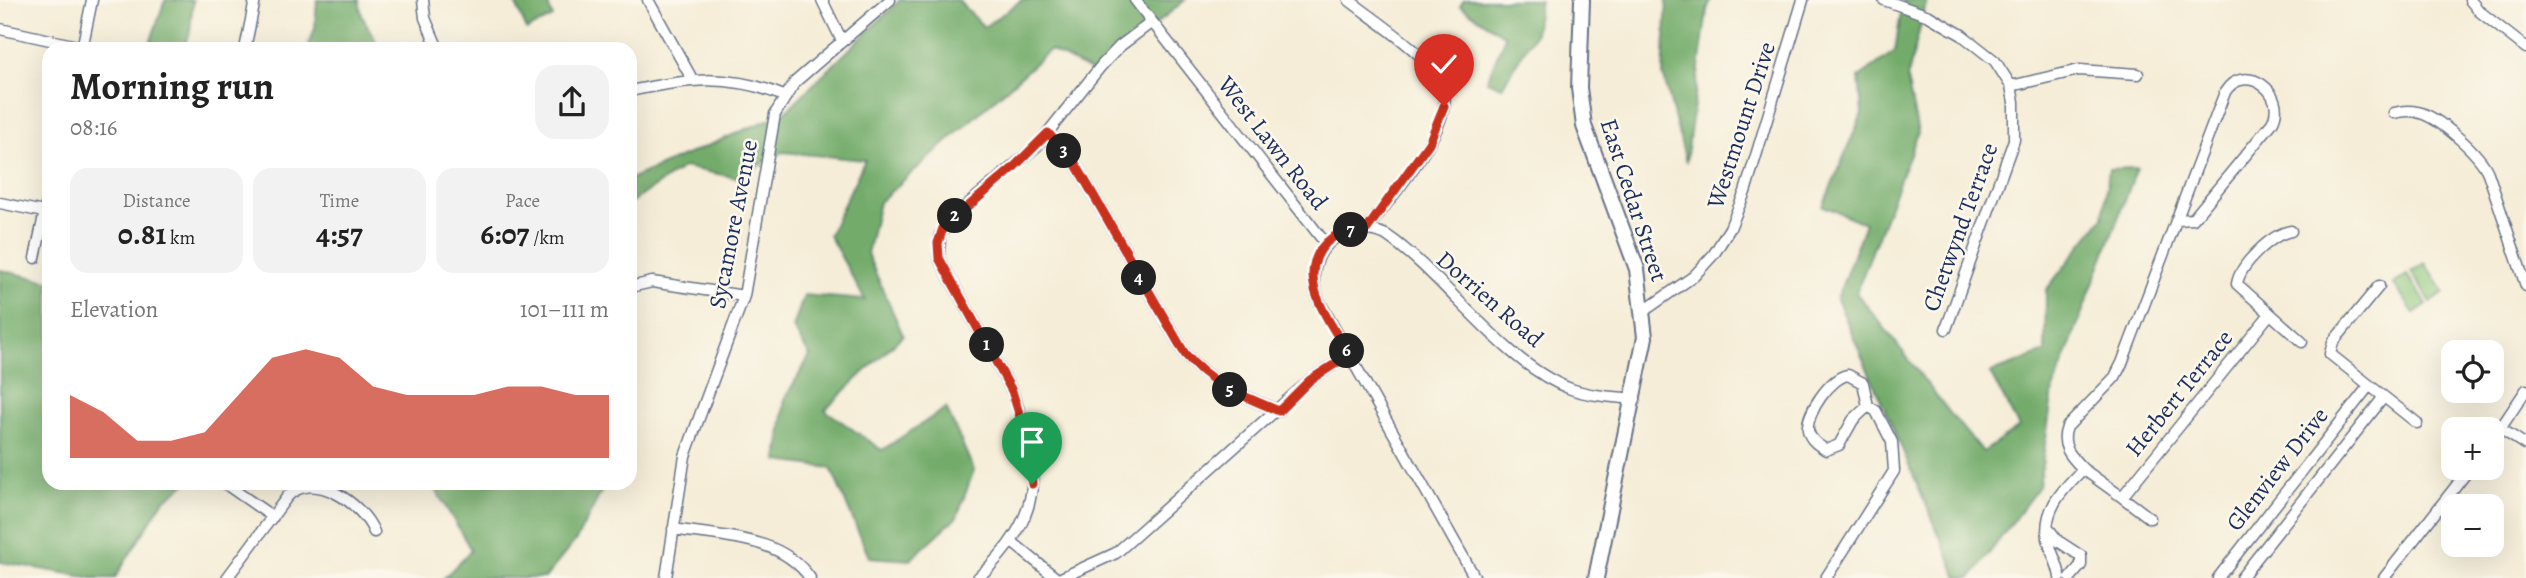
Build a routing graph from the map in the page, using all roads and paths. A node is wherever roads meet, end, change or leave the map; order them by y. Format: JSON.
{"nodes":[{"id":1,"x":92,"y":0,"type":"edge"},
{"id":2,"x":255,"y":0,"type":"edge"},
{"id":3,"x":423,"y":0,"type":"edge"},
{"id":4,"x":649,"y":0,"type":"edge"},
{"id":5,"x":822,"y":0,"type":"edge"},
{"id":6,"x":890,"y":0,"type":"edge"},
{"id":7,"x":1135,"y":0,"type":"edge"},
{"id":8,"x":1582,"y":0,"type":"edge"},
{"id":9,"x":1803,"y":0,"type":"edge"},
{"id":10,"x":1884,"y":0,"type":"edge"},
{"id":11,"x":2470,"y":0,"type":"edge"},
{"id":12,"x":1354,"y":1,"type":"edge"},
{"id":13,"x":1152,"y":22,"type":"junction"},
{"id":14,"x":0,"y":29,"type":"edge"},
{"id":15,"x":842,"y":41,"type":"junction"},
{"id":16,"x":56,"y":42,"type":"edge"},
{"id":17,"x":83,"y":42,"type":"edge"},
{"id":18,"x":246,"y":42,"type":"edge"},
{"id":19,"x":435,"y":42,"type":"edge"},
{"id":20,"x":2526,"y":48,"type":"edge"},
{"id":21,"x":2138,"y":74,"type":"dead end"},
{"id":22,"x":692,"y":79,"type":"junction"},
{"id":23,"x":2011,"y":86,"type":"junction"},
{"id":24,"x":637,"y":90,"type":"edge"},
{"id":25,"x":784,"y":96,"type":"junction"},
{"id":26,"x":2394,"y":113,"type":"dead end"},
{"id":27,"x":1048,"y":133,"type":"junction"},
{"id":28,"x":0,"y":203,"type":"edge"},
{"id":29,"x":42,"y":212,"type":"edge"},
{"id":30,"x":2177,"y":220,"type":"junction"},
{"id":31,"x":42,"y":222,"type":"edge"},
{"id":32,"x":1367,"y":229,"type":"junction"},
{"id":33,"x":2291,"y":231,"type":"dead end"},
{"id":34,"x":1325,"y":244,"type":"junction"},
{"id":35,"x":35,"y":258,"type":"dead end"},
{"id":36,"x":637,"y":285,"type":"edge"},
{"id":37,"x":2379,"y":286,"type":"dead end"},
{"id":38,"x":2526,"y":286,"type":"edge"},
{"id":39,"x":744,"y":296,"type":"junction"},
{"id":40,"x":1644,"y":311,"type":"junction"},
{"id":41,"x":2269,"y":315,"type":"junction"},
{"id":42,"x":1946,"y":329,"type":"dead end"},
{"id":43,"x":2302,"y":342,"type":"dead end"},
{"id":44,"x":1349,"y":355,"type":"junction"},
{"id":45,"x":2368,"y":387,"type":"junction"},
{"id":46,"x":2526,"y":390,"type":"edge"},
{"id":47,"x":2383,"y":398,"type":"junction"},
{"id":48,"x":1635,"y":399,"type":"junction"},
{"id":49,"x":1868,"y":406,"type":"junction"},
{"id":50,"x":1279,"y":411,"type":"junction"},
{"id":51,"x":2417,"y":423,"type":"dead end"},
{"id":52,"x":2504,"y":424,"type":"edge"},
{"id":53,"x":2504,"y":431,"type":"edge"},
{"id":54,"x":2526,"y":445,"type":"edge"},
{"id":55,"x":2083,"y":469,"type":"junction"},
{"id":56,"x":2461,"y":480,"type":"edge"},
{"id":57,"x":234,"y":490,"type":"edge"},
{"id":58,"x":293,"y":490,"type":"edge"},
{"id":59,"x":329,"y":490,"type":"edge"},
{"id":60,"x":2122,"y":497,"type":"junction"},
{"id":61,"x":273,"y":517,"type":"junction"},
{"id":62,"x":2150,"y":518,"type":"dead end"},
{"id":63,"x":2048,"y":527,"type":"junction"},
{"id":64,"x":673,"y":529,"type":"junction"},
{"id":65,"x":374,"y":532,"type":"dead end"},
{"id":66,"x":1012,"y":542,"type":"junction"},
{"id":67,"x":228,"y":578,"type":"edge"},
{"id":68,"x":666,"y":578,"type":"edge"},
{"id":69,"x":810,"y":578,"type":"edge"},
{"id":70,"x":978,"y":578,"type":"edge"},
{"id":71,"x":1058,"y":578,"type":"edge"},
{"id":72,"x":1475,"y":578,"type":"edge"},
{"id":73,"x":1595,"y":578,"type":"edge"},
{"id":74,"x":1826,"y":578,"type":"edge"},
{"id":75,"x":2060,"y":578,"type":"edge"},
{"id":76,"x":2070,"y":578,"type":"edge"},
{"id":77,"x":2218,"y":578,"type":"edge"},
{"id":78,"x":2241,"y":578,"type":"edge"},
{"id":79,"x":2384,"y":578,"type":"edge"}],
"edges":[{"from":1,"to":17,"type":"street"},
{"from":2,"to":18,"type":"street"},
{"from":3,"to":19,"type":"street"},
{"from":4,"to":22,"type":"street"},
{"from":5,"to":15,"type":"street"},
{"from":6,"to":15,"type":"street","name":"Sycamore Avenue"},
{"from":7,"to":13,"type":"street","name":"West Lawn Road"},
{"from":8,"to":40,"type":"main road","name":"East Cedar Street"},
{"from":9,"to":40,"type":"street","name":"Westmount Drive"},
{"from":10,"to":23,"type":"street"},
{"from":11,"to":20,"type":"street"},
{"from":12,"to":32,"type":"street"},
{"from":13,"to":27,"type":"street"},
{"from":13,"to":34,"type":"street","name":"West Lawn Road"},
{"from":14,"to":16,"type":"street"},
{"from":15,"to":25,"type":"street","name":"Sycamore Avenue"},
{"from":21,"to":23,"type":"street"},
{"from":22,"to":24,"type":"street"},
{"from":22,"to":25,"type":"street"},
{"from":23,"to":42,"type":"street","name":"Chetwynd Terrace"},
{"from":25,"to":39,"type":"street","name":"Sycamore Avenue"},
{"from":26,"to":38,"type":"street"},
{"from":27,"to":50,"type":"street"},
{"from":27,"to":66,"type":"street"},
{"from":28,"to":29,"type":"street"},
{"from":30,"to":30,"type":"street"},
{"from":30,"to":55,"type":"street"},
{"from":31,"to":35,"type":"street"},
{"from":32,"to":34,"type":"street"},
{"from":32,"to":48,"type":"street","name":"Dorrien Road"},
{"from":33,"to":41,"type":"street"},
{"from":34,"to":44,"type":"street","name":"West Lawn Road"},
{"from":36,"to":39,"type":"street"},
{"from":37,"to":45,"type":"street"},
{"from":39,"to":64,"type":"street","name":"Sycamore Avenue"},
{"from":40,"to":48,"type":"main road","name":"East Cedar Street"},
{"from":41,"to":43,"type":"street"},
{"from":41,"to":60,"type":"street","name":"Herbert Terrace"},
{"from":44,"to":50,"type":"street"},
{"from":44,"to":72,"type":"street","name":"West Lawn Road"},
{"from":45,"to":47,"type":"street"},
{"from":45,"to":77,"type":"street","name":"Glenview Drive"},
{"from":46,"to":52,"type":"street"},
{"from":47,"to":51,"type":"street"},
{"from":47,"to":78,"type":"street","name":"Glenview Drive"},
{"from":48,"to":73,"type":"main road","name":"East Cedar Street"},
{"from":49,"to":49,"type":"street"},
{"from":49,"to":74,"type":"street"},
{"from":50,"to":71,"type":"street"},
{"from":53,"to":54,"type":"street"},
{"from":55,"to":60,"type":"street"},
{"from":55,"to":63,"type":"street"},
{"from":56,"to":79,"type":"street"},
{"from":57,"to":61,"type":"street"},
{"from":58,"to":61,"type":"street"},
{"from":59,"to":65,"type":"street"},
{"from":60,"to":62,"type":"street"},
{"from":61,"to":67,"type":"street"},
{"from":63,"to":75,"type":"street"},
{"from":63,"to":76,"type":"street"},
{"from":64,"to":68,"type":"street","name":"Sycamore Avenue"},
{"from":64,"to":69,"type":"street"},
{"from":66,"to":70,"type":"street"},
{"from":66,"to":71,"type":"street"}]}
